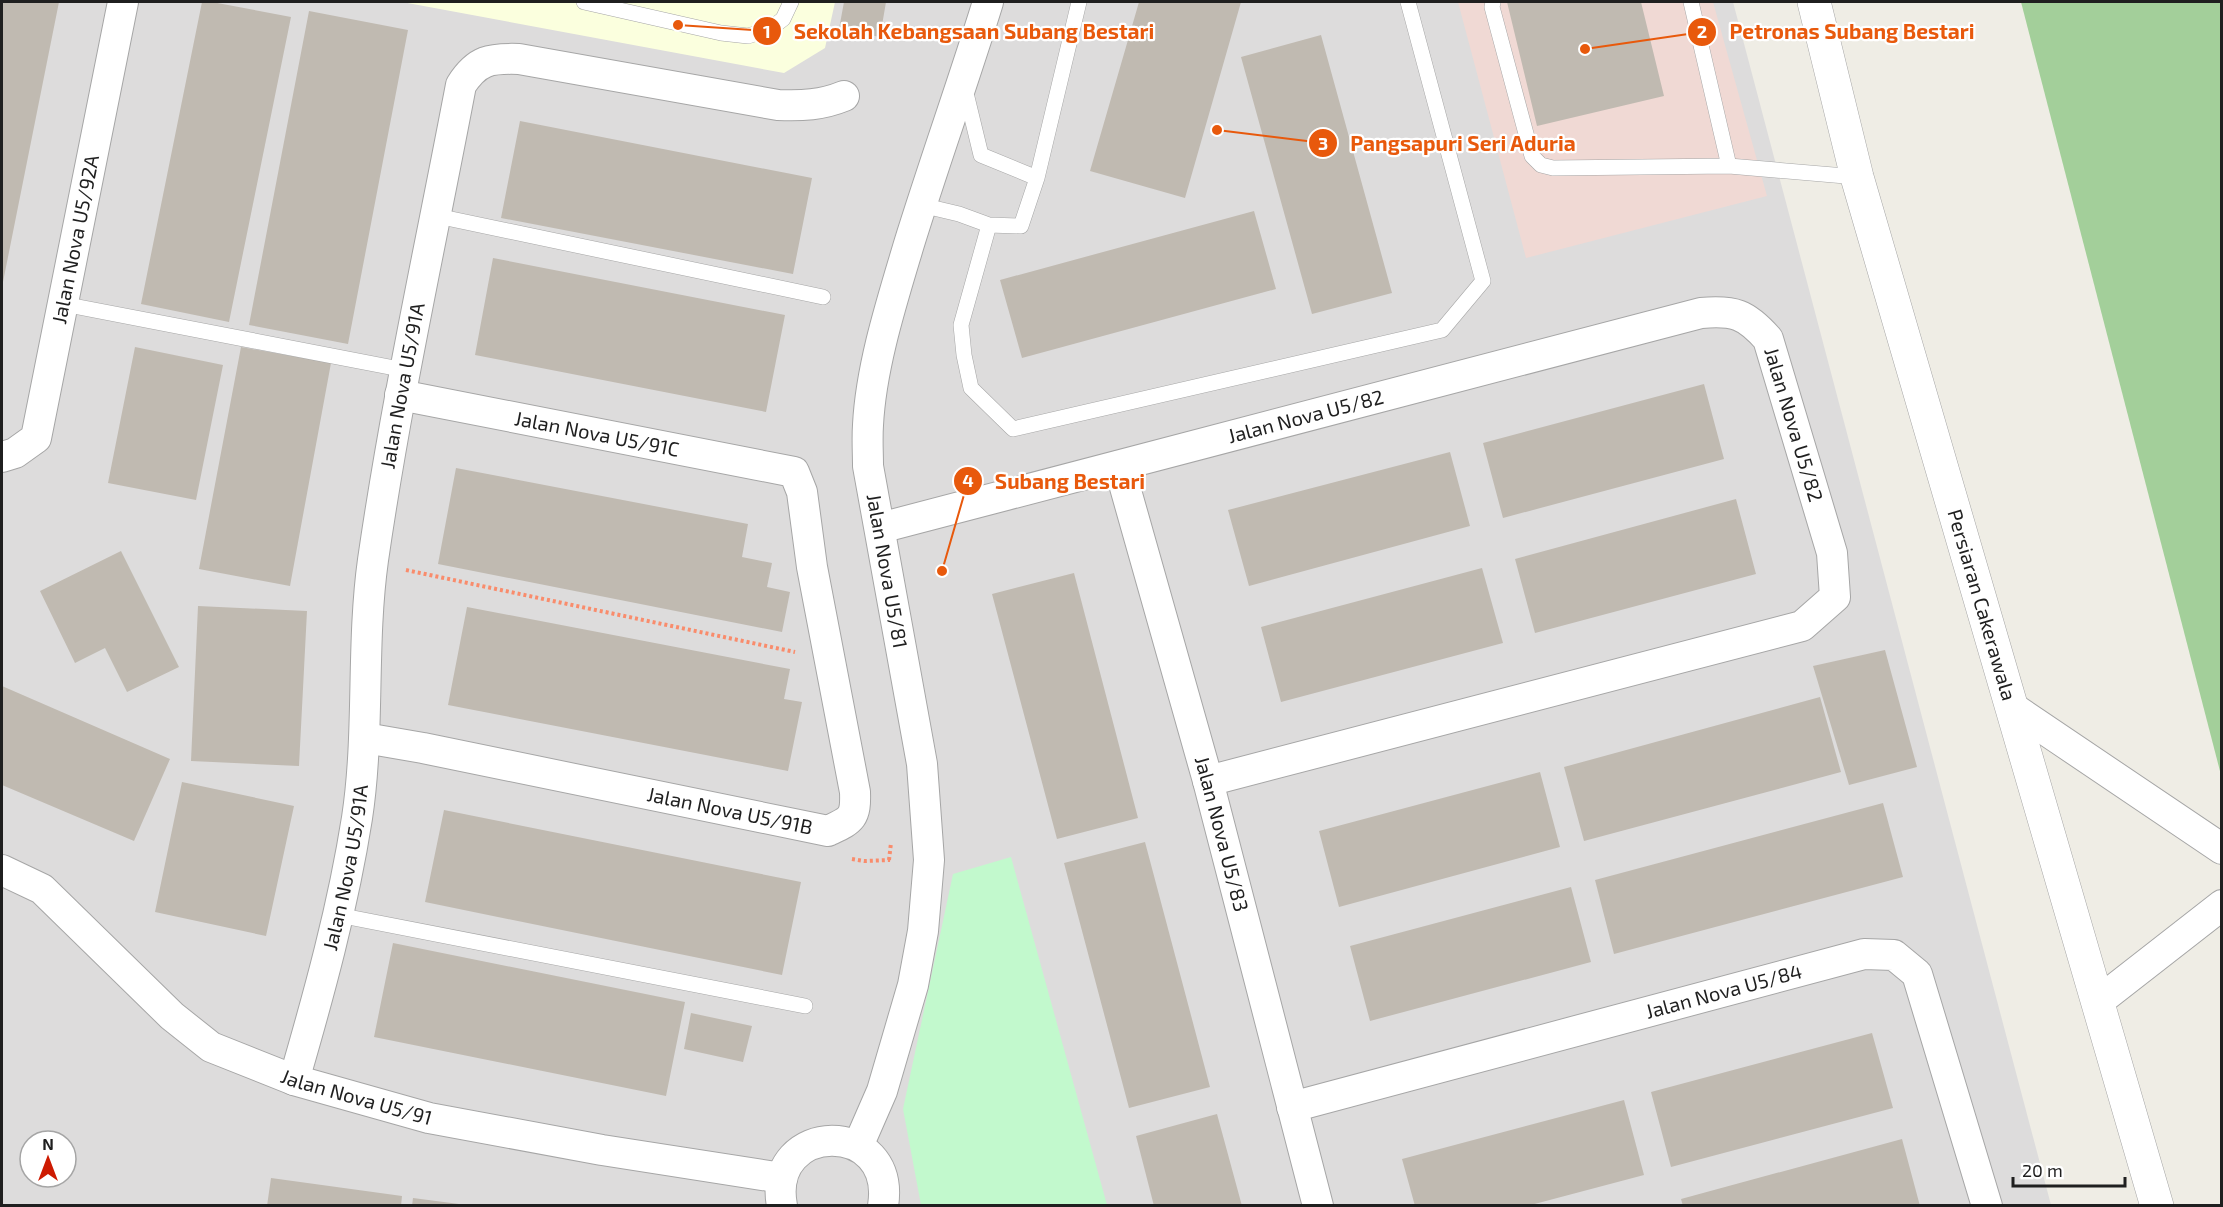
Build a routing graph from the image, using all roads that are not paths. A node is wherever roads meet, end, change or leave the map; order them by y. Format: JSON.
{"nodes":[{"id":1,"x":123,"y":2,"type":"edge"},
{"id":2,"x":584,"y":2,"type":"edge"},
{"id":3,"x":791,"y":2,"type":"edge"},
{"id":4,"x":988,"y":2,"type":"edge"},
{"id":5,"x":1079,"y":2,"type":"edge"},
{"id":6,"x":1408,"y":2,"type":"edge"},
{"id":7,"x":1493,"y":2,"type":"edge"},
{"id":8,"x":1691,"y":2,"type":"edge"},
{"id":9,"x":1814,"y":2,"type":"edge"},
{"id":10,"x":964,"y":82,"type":"junction"},
{"id":11,"x":844,"y":96,"type":"dead end"},
{"id":12,"x":1729,"y":166,"type":"junction"},
{"id":13,"x":1857,"y":177,"type":"junction"},
{"id":14,"x":1037,"y":178,"type":"junction"},
{"id":15,"x":921,"y":205,"type":"junction"},
{"id":16,"x":436,"y":216,"type":"junction"},
{"id":17,"x":989,"y":225,"type":"junction"},
{"id":18,"x":823,"y":297,"type":"dead end"},
{"id":19,"x":63,"y":304,"type":"junction"},
{"id":20,"x":402,"y":383,"type":"junction"},
{"id":21,"x":2,"y":457,"type":"edge"},
{"id":22,"x":1119,"y":466,"type":"junction"},
{"id":23,"x":794,"y":472,"type":"joint"},
{"id":24,"x":879,"y":528,"type":"junction"},
{"id":25,"x":2013,"y":708,"type":"junction"},
{"id":26,"x":365,"y":738,"type":"junction"},
{"id":27,"x":1208,"y":781,"type":"junction"},
{"id":28,"x":2222,"y":849,"type":"edge"},
{"id":29,"x":2,"y":870,"type":"edge"},
{"id":30,"x":2222,"y":904,"type":"edge"},
{"id":31,"x":338,"y":915,"type":"junction"},
{"id":32,"x":2099,"y":1001,"type":"junction"},
{"id":33,"x":805,"y":1006,"type":"dead end"},
{"id":34,"x":294,"y":1080,"type":"junction"},
{"id":35,"x":1292,"y":1107,"type":"junction"},
{"id":36,"x":858,"y":1146,"type":"junction"},
{"id":37,"x":782,"y":1192,"type":"edge"},
{"id":38,"x":883,"y":1206,"type":"edge"},
{"id":39,"x":1318,"y":1206,"type":"edge"},
{"id":40,"x":1987,"y":1206,"type":"edge"},
{"id":41,"x":2157,"y":1206,"type":"edge"}],
"edges":[{"from":1,"to":19,"type":"street","name":"Jalan Nova U5/92A"},
{"from":2,"to":3,"type":"lane"},
{"from":4,"to":10,"type":"street","name":"Jalan Nova U5/81"},
{"from":5,"to":14,"type":"lane"},
{"from":6,"to":17,"type":"lane"},
{"from":7,"to":12,"type":"lane"},
{"from":8,"to":12,"type":"lane"},
{"from":9,"to":13,"type":"street","name":"Persiaran Cakerawala"},
{"from":10,"to":14,"type":"lane"},
{"from":10,"to":15,"type":"street","name":"Jalan Nova U5/81"},
{"from":11,"to":16,"type":"street","name":"Jalan Nova U5/91A"},
{"from":12,"to":13,"type":"lane"},
{"from":13,"to":25,"type":"street","name":"Persiaran Cakerawala"},
{"from":14,"to":17,"type":"lane"},
{"from":15,"to":17,"type":"lane"},
{"from":15,"to":24,"type":"street","name":"Jalan Nova U5/81"},
{"from":16,"to":18,"type":"lane"},
{"from":16,"to":20,"type":"street","name":"Jalan Nova U5/91A"},
{"from":19,"to":20,"type":"lane"},
{"from":19,"to":21,"type":"street","name":"Jalan Nova U5/92A"},
{"from":20,"to":23,"type":"street","name":"Jalan Nova U5/91C"},
{"from":20,"to":26,"type":"street","name":"Jalan Nova U5/91A"},
{"from":22,"to":24,"type":"street","name":"Jalan Nova U5/82"},
{"from":22,"to":27,"type":"street","name":"Jalan Nova U5/83"},
{"from":22,"to":27,"type":"street","name":"Jalan Nova U5/82"},
{"from":23,"to":26,"type":"street","name":"Jalan Nova U5/91B"},
{"from":24,"to":36,"type":"street","name":"Jalan Nova U5/81"},
{"from":25,"to":28,"type":"street"},
{"from":25,"to":32,"type":"street","name":"Persiaran Cakerawala"},
{"from":26,"to":31,"type":"street","name":"Jalan Nova U5/91A"},
{"from":27,"to":35,"type":"street","name":"Jalan Nova U5/83"},
{"from":29,"to":34,"type":"street","name":"Jalan Nova U5/91"},
{"from":30,"to":32,"type":"street"},
{"from":31,"to":33,"type":"lane"},
{"from":31,"to":34,"type":"street","name":"Jalan Nova U5/91A"},
{"from":32,"to":41,"type":"street","name":"Persiaran Cakerawala"},
{"from":34,"to":37,"type":"street","name":"Jalan Nova U5/91"},
{"from":35,"to":39,"type":"street","name":"Jalan Nova U5/83"},
{"from":35,"to":40,"type":"street","name":"Jalan Nova U5/84"},
{"from":36,"to":37,"type":"street"},
{"from":36,"to":38,"type":"street"}]}
